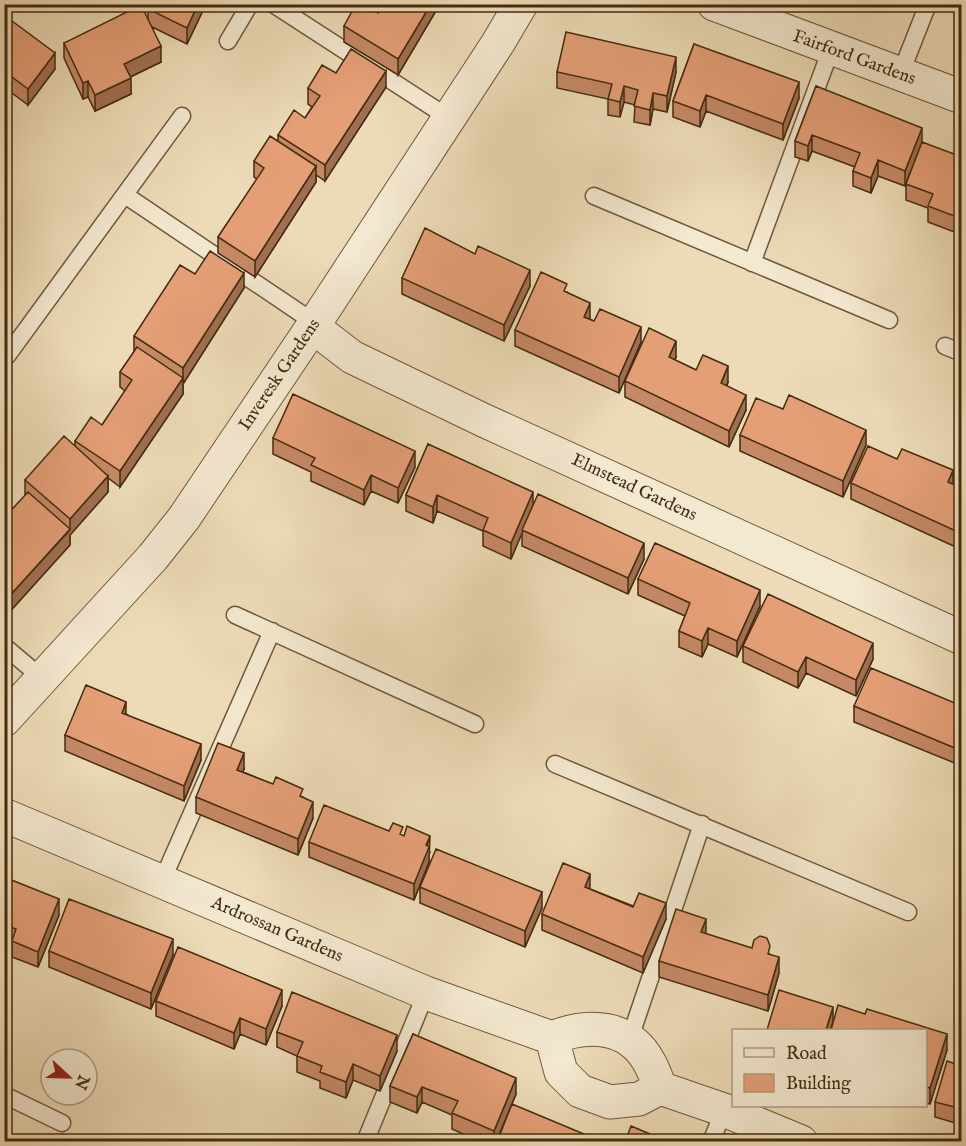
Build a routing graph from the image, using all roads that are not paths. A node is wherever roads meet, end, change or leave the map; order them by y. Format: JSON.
{"nodes":[{"id":1,"x":250,"y":4,"type":"edge"},
{"id":2,"x":273,"y":4,"type":"edge"},
{"id":3,"x":521,"y":4,"type":"edge"},
{"id":4,"x":714,"y":4,"type":"edge"},
{"id":5,"x":928,"y":4,"type":"edge"},
{"id":6,"x":228,"y":41,"type":"dead end"},
{"id":7,"x":831,"y":50,"type":"junction"},
{"id":8,"x":900,"y":75,"type":"junction"},
{"id":9,"x":962,"y":97,"type":"edge"},
{"id":10,"x":182,"y":116,"type":"dead end"},
{"id":11,"x":449,"y":118,"type":"junction"},
{"id":12,"x":125,"y":195,"type":"junction"},
{"id":13,"x":594,"y":196,"type":"dead end"},
{"id":14,"x":752,"y":263,"type":"junction"},
{"id":15,"x":889,"y":320,"type":"dead end"},
{"id":16,"x":314,"y":325,"type":"junction"},
{"id":17,"x":945,"y":346,"type":"dead end"},
{"id":18,"x":962,"y":353,"type":"edge"},
{"id":19,"x":7,"y":356,"type":"dead end"},
{"id":20,"x":235,"y":615,"type":"dead end"},
{"id":21,"x":272,"y":631,"type":"junction"},
{"id":22,"x":962,"y":638,"type":"edge"},
{"id":23,"x":4,"y":646,"type":"edge"},
{"id":24,"x":43,"y":679,"type":"junction"},
{"id":25,"x":4,"y":720,"type":"edge"},
{"id":26,"x":475,"y":724,"type":"dead end"},
{"id":27,"x":555,"y":764,"type":"dead end"},
{"id":28,"x":4,"y":815,"type":"edge"},
{"id":29,"x":702,"y":824,"type":"junction"},
{"id":30,"x":162,"y":881,"type":"junction"},
{"id":31,"x":908,"y":912,"type":"dead end"},
{"id":32,"x":426,"y":993,"type":"junction"},
{"id":33,"x":552,"y":1038,"type":"junction"},
{"id":34,"x":630,"y":1038,"type":"junction"},
{"id":35,"x":660,"y":1088,"type":"junction"},
{"id":36,"x":4,"y":1095,"type":"edge"},
{"id":37,"x":724,"y":1110,"type":"junction"},
{"id":38,"x":62,"y":1123,"type":"dead end"},
{"id":39,"x":365,"y":1142,"type":"edge"},
{"id":40,"x":711,"y":1142,"type":"edge"},
{"id":41,"x":801,"y":1142,"type":"edge"}],
"edges":[{"from":1,"to":6,"type":"lane"},
{"from":2,"to":11,"type":"lane"},
{"from":3,"to":11,"type":"street","name":"Inveresk Gardens"},
{"from":4,"to":7,"type":"street","name":"Fairford Gardens"},
{"from":5,"to":8,"type":"lane"},
{"from":7,"to":8,"type":"street","name":"Fairford Gardens"},
{"from":7,"to":14,"type":"lane"},
{"from":8,"to":9,"type":"street","name":"Fairford Gardens"},
{"from":10,"to":12,"type":"lane"},
{"from":11,"to":16,"type":"street","name":"Inveresk Gardens"},
{"from":12,"to":16,"type":"lane"},
{"from":12,"to":19,"type":"lane"},
{"from":13,"to":14,"type":"lane"},
{"from":14,"to":15,"type":"lane"},
{"from":16,"to":22,"type":"street","name":"Elmstead Gardens"},
{"from":16,"to":24,"type":"street","name":"Inveresk Gardens"},
{"from":17,"to":18,"type":"lane"},
{"from":20,"to":21,"type":"lane"},
{"from":21,"to":26,"type":"lane"},
{"from":21,"to":30,"type":"lane"},
{"from":23,"to":24,"type":"lane"},
{"from":24,"to":25,"type":"street","name":"Inveresk Gardens"},
{"from":27,"to":29,"type":"lane"},
{"from":28,"to":30,"type":"street","name":"Ardrossan Gardens"},
{"from":29,"to":31,"type":"lane"},
{"from":29,"to":34,"type":"lane"},
{"from":30,"to":32,"type":"street","name":"Ardrossan Gardens"},
{"from":32,"to":33,"type":"street","name":"Ardrossan Gardens"},
{"from":32,"to":39,"type":"lane"},
{"from":33,"to":34,"type":"street"},
{"from":33,"to":35,"type":"street"},
{"from":34,"to":35,"type":"street"},
{"from":35,"to":37,"type":"street"},
{"from":36,"to":38,"type":"lane"},
{"from":37,"to":40,"type":"lane"},
{"from":37,"to":41,"type":"street"}]}
